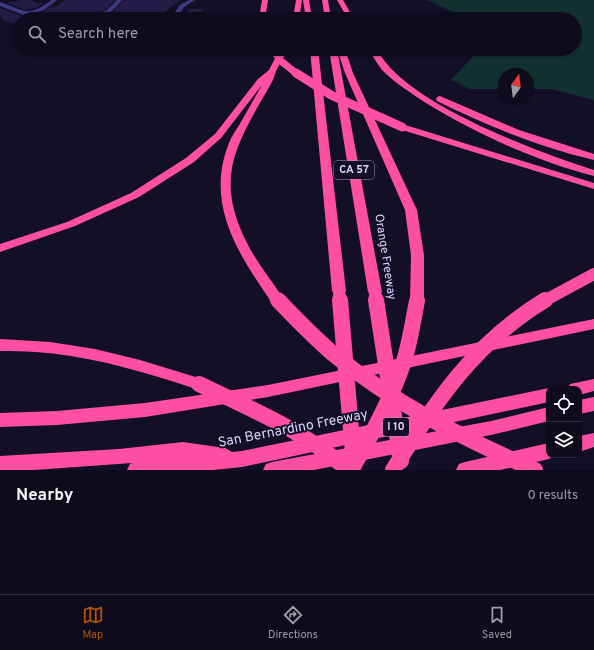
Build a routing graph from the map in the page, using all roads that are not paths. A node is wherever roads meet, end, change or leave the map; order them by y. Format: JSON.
{"nodes":[{"id":1,"x":55,"y":0,"type":"edge"},
{"id":2,"x":120,"y":0,"type":"edge"},
{"id":3,"x":193,"y":0,"type":"edge"},
{"id":4,"x":265,"y":0,"type":"edge"},
{"id":5,"x":299,"y":0,"type":"edge"},
{"id":6,"x":306,"y":0,"type":"edge"},
{"id":7,"x":325,"y":0,"type":"edge"},
{"id":8,"x":340,"y":0,"type":"edge"},
{"id":9,"x":0,"y":4,"type":"edge"},
{"id":10,"x":21,"y":12,"type":"edge"},
{"id":11,"x":32,"y":12,"type":"edge"},
{"id":12,"x":107,"y":12,"type":"edge"},
{"id":13,"x":178,"y":12,"type":"edge"},
{"id":14,"x":263,"y":12,"type":"edge"},
{"id":15,"x":297,"y":12,"type":"edge"},
{"id":16,"x":309,"y":12,"type":"edge"},
{"id":17,"x":327,"y":12,"type":"edge"},
{"id":18,"x":347,"y":12,"type":"edge"},
{"id":19,"x":277,"y":56,"type":"edge"},
{"id":20,"x":280,"y":56,"type":"edge"},
{"id":21,"x":315,"y":56,"type":"edge"},
{"id":22,"x":334,"y":56,"type":"edge"},
{"id":23,"x":343,"y":56,"type":"edge"},
{"id":24,"x":377,"y":56,"type":"edge"},
{"id":25,"x":380,"y":56,"type":"edge"},
{"id":26,"x":272,"y":71,"type":"junction"},
{"id":27,"x":594,"y":157,"type":"edge"},
{"id":28,"x":594,"y":173,"type":"edge"},
{"id":29,"x":594,"y":186,"type":"edge"},
{"id":30,"x":0,"y":248,"type":"edge"},
{"id":31,"x":594,"y":274,"type":"edge"},
{"id":32,"x":594,"y":324,"type":"edge"},
{"id":33,"x":0,"y":345,"type":"edge"},
{"id":34,"x":594,"y":385,"type":"edge"},
{"id":35,"x":582,"y":388,"type":"edge"},
{"id":36,"x":546,"y":396,"type":"edge"},
{"id":37,"x":594,"y":404,"type":"edge"},
{"id":38,"x":582,"y":406,"type":"edge"},
{"id":39,"x":546,"y":415,"type":"edge"},
{"id":40,"x":0,"y":420,"type":"edge"},
{"id":41,"x":594,"y":440,"type":"edge"},
{"id":42,"x":582,"y":443,"type":"edge"},
{"id":43,"x":546,"y":452,"type":"edge"},
{"id":44,"x":242,"y":459,"type":"junction"},
{"id":45,"x":0,"y":464,"type":"edge"},
{"id":46,"x":136,"y":470,"type":"edge"},
{"id":47,"x":272,"y":470,"type":"edge"},
{"id":48,"x":349,"y":470,"type":"edge"},
{"id":49,"x":355,"y":470,"type":"edge"},
{"id":50,"x":393,"y":470,"type":"edge"},
{"id":51,"x":402,"y":470,"type":"edge"},
{"id":52,"x":465,"y":470,"type":"edge"},
{"id":53,"x":536,"y":470,"type":"edge"}],
"edges":[{"from":1,"to":11,"type":"street"},
{"from":2,"to":12,"type":"street"},
{"from":3,"to":13,"type":"street"},
{"from":4,"to":14,"type":"highway"},
{"from":5,"to":15,"type":"highway"},
{"from":6,"to":16,"type":"highway"},
{"from":7,"to":17,"type":"highway"},
{"from":8,"to":18,"type":"highway"},
{"from":9,"to":10,"type":"street"},
{"from":19,"to":29,"type":"highway","bridge":true},
{"from":20,"to":26,"type":"highway"},
{"from":21,"to":49,"type":"highway","number":"CA 57","bridge":true},
{"from":22,"to":51,"type":"highway","name":"Orange Freeway","number":"CA 57","bridge":true},
{"from":23,"to":48,"type":"highway","bridge":true},
{"from":24,"to":28,"type":"highway"},
{"from":25,"to":27,"type":"highway"},
{"from":26,"to":30,"type":"highway"},
{"from":26,"to":53,"type":"highway","bridge":true},
{"from":31,"to":50,"type":"highway","bridge":true},
{"from":32,"to":40,"type":"highway"},
{"from":33,"to":48,"type":"highway","bridge":true},
{"from":34,"to":35,"type":"highway"},
{"from":36,"to":44,"type":"highway","name":"San Bernardino Freeway","number":"I 10"},
{"from":37,"to":38,"type":"highway"},
{"from":39,"to":47,"type":"highway"},
{"from":41,"to":42,"type":"highway"},
{"from":43,"to":52,"type":"highway"},
{"from":44,"to":45,"type":"highway"},
{"from":44,"to":46,"type":"highway","name":"San Bernardino Freeway","number":"I 10"}]}
